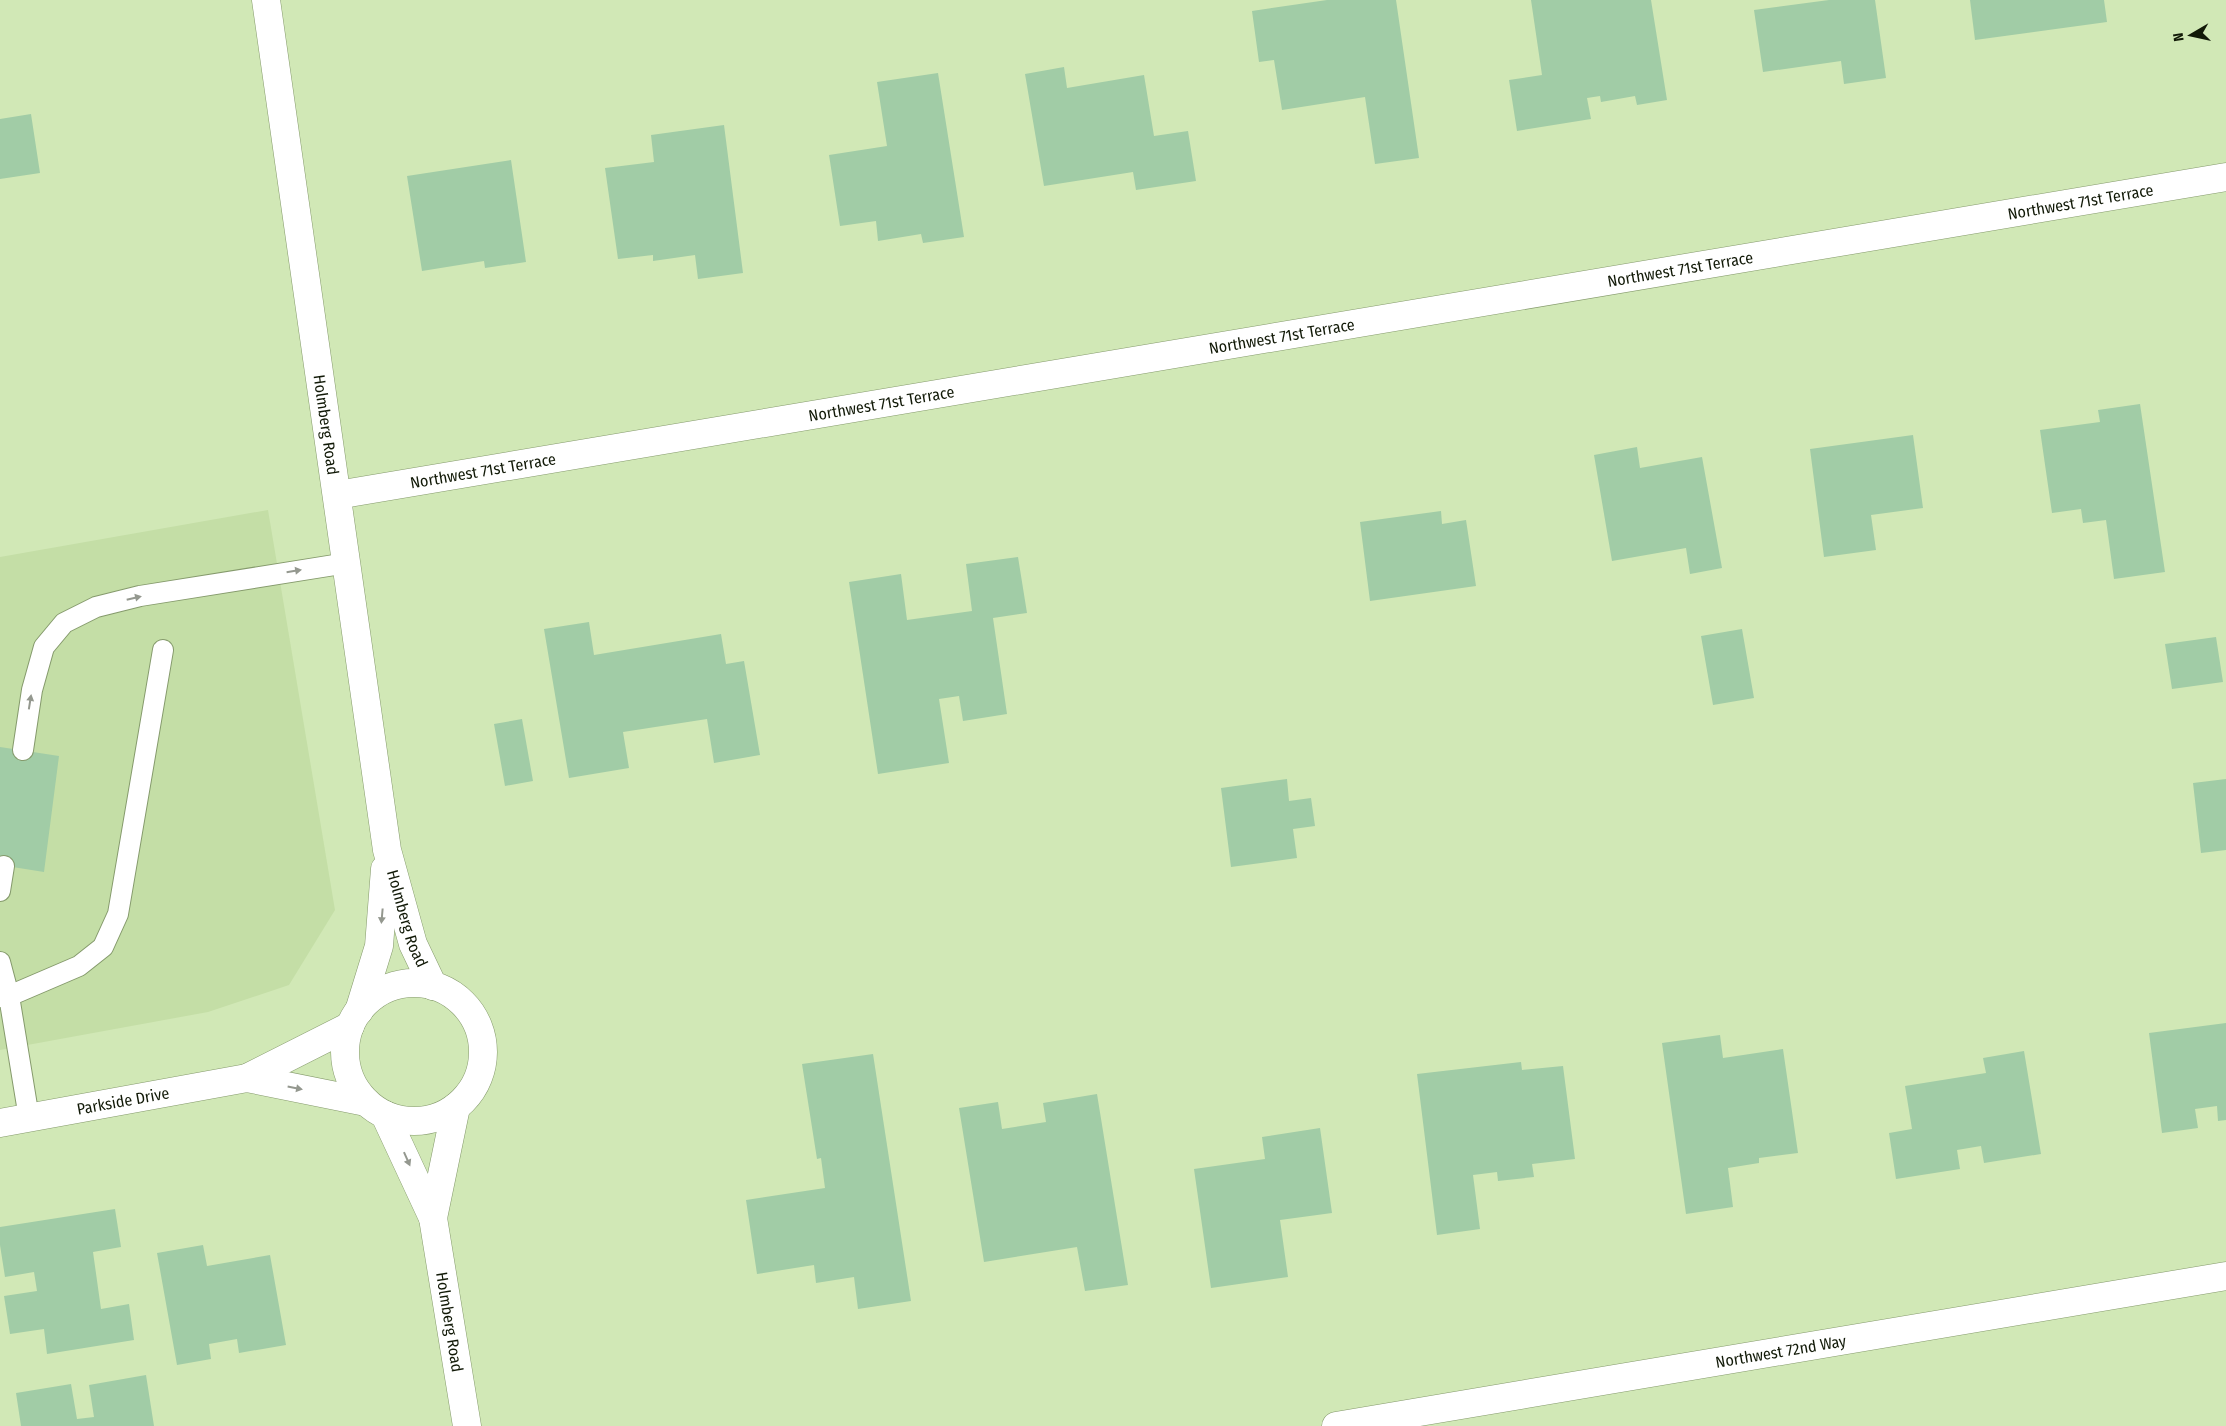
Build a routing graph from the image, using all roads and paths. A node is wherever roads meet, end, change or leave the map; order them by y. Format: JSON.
{"nodes":[{"id":1,"x":266,"y":0,"type":"edge"},
{"id":2,"x":2226,"y":177,"type":"edge"},
{"id":3,"x":337,"y":495,"type":"junction"},
{"id":4,"x":347,"y":563,"type":"junction"},
{"id":5,"x":163,"y":650,"type":"dead end"},
{"id":6,"x":23,"y":750,"type":"dead end"},
{"id":7,"x":387,"y":850,"type":"junction"},
{"id":8,"x":4,"y":866,"type":"dead end"},
{"id":9,"x":0,"y":892,"type":"edge"},
{"id":10,"x":0,"y":962,"type":"edge"},
{"id":11,"x":433,"y":986,"type":"junction"},
{"id":12,"x":3,"y":994,"type":"edge"},
{"id":13,"x":354,"y":1019,"type":"junction"},
{"id":14,"x":247,"y":1078,"type":"junction"},
{"id":15,"x":456,"y":1107,"type":"junction"},
{"id":16,"x":376,"y":1109,"type":"junction"},
{"id":17,"x":29,"y":1118,"type":"junction"},
{"id":18,"x":0,"y":1123,"type":"edge"},
{"id":19,"x":433,"y":1218,"type":"junction"},
{"id":20,"x":2226,"y":1276,"type":"edge"},
{"id":21,"x":467,"y":1426,"type":"edge"},
{"id":22,"x":1336,"y":1426,"type":"edge"}],
"edges":[{"from":1,"to":3,"type":"street","name":"Holmberg Road"},
{"from":2,"to":3,"type":"street","name":"Northwest 71st Terrace"},
{"from":3,"to":4,"type":"street","name":"Holmberg Road"},
{"from":6,"to":4,"type":"lane","one_way":true},
{"from":4,"to":7,"type":"street","name":"Holmberg Road"},
{"from":5,"to":12,"type":"lane"},
{"from":7,"to":11,"type":"street","name":"Holmberg Road"},
{"from":7,"to":13,"type":"street","name":"Holmberg Road","one_way":true},
{"from":8,"to":9,"type":"lane"},
{"from":10,"to":12,"type":"lane"},
{"from":11,"to":13,"type":"street"},
{"from":11,"to":15,"type":"street"},
{"from":12,"to":17,"type":"lane"},
{"from":13,"to":14,"type":"street","name":"Parkside Drive"},
{"from":13,"to":16,"type":"street"},
{"from":14,"to":16,"type":"street","name":"Parkside Drive","one_way":true},
{"from":14,"to":17,"type":"street","name":"Parkside Drive"},
{"from":15,"to":16,"type":"street"},
{"from":15,"to":19,"type":"street","name":"Holmberg Road"},
{"from":16,"to":19,"type":"street","name":"Holmberg Road","one_way":true},
{"from":17,"to":18,"type":"street","name":"Parkside Drive"},
{"from":19,"to":21,"type":"street","name":"Holmberg Road"},
{"from":20,"to":22,"type":"street","name":"Northwest 72nd Way"}]}
